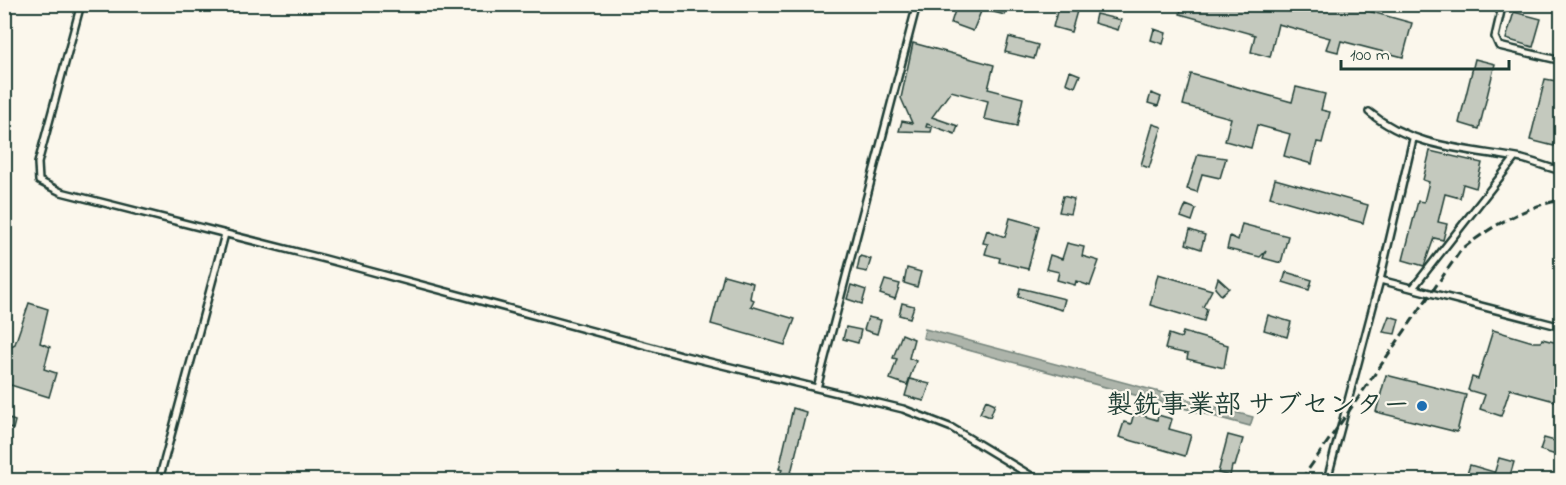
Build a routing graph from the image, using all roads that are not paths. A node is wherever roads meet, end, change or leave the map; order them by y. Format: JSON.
{"nodes":[{"id":1,"x":81,"y":4,"type":"edge"},
{"id":2,"x":917,"y":4,"type":"edge"},
{"id":3,"x":1501,"y":11,"type":"dead end"},
{"id":4,"x":1562,"y":61,"type":"edge"},
{"id":5,"x":1369,"y":112,"type":"dead end"},
{"id":6,"x":1413,"y":139,"type":"junction"},
{"id":7,"x":1515,"y":158,"type":"junction"},
{"id":8,"x":1562,"y":171,"type":"edge"},
{"id":9,"x":225,"y":234,"type":"junction"},
{"id":10,"x":1380,"y":280,"type":"junction"},
{"id":11,"x":1413,"y":288,"type":"junction"},
{"id":12,"x":1562,"y":327,"type":"edge"},
{"id":13,"x":817,"y":388,"type":"junction"},
{"id":14,"x":159,"y":480,"type":"edge"},
{"id":15,"x":1038,"y":480,"type":"edge"},
{"id":16,"x":1327,"y":480,"type":"edge"}],
"edges":[{"from":1,"to":9,"type":"lane"},
{"from":2,"to":13,"type":"lane"},
{"from":3,"to":4,"type":"lane"},
{"from":5,"to":6,"type":"lane"},
{"from":6,"to":7,"type":"lane"},
{"from":6,"to":10,"type":"lane"},
{"from":7,"to":8,"type":"lane"},
{"from":7,"to":11,"type":"lane"},
{"from":9,"to":13,"type":"lane"},
{"from":9,"to":14,"type":"lane"},
{"from":10,"to":11,"type":"lane"},
{"from":10,"to":16,"type":"lane"},
{"from":11,"to":12,"type":"lane"},
{"from":13,"to":15,"type":"lane"}]}
